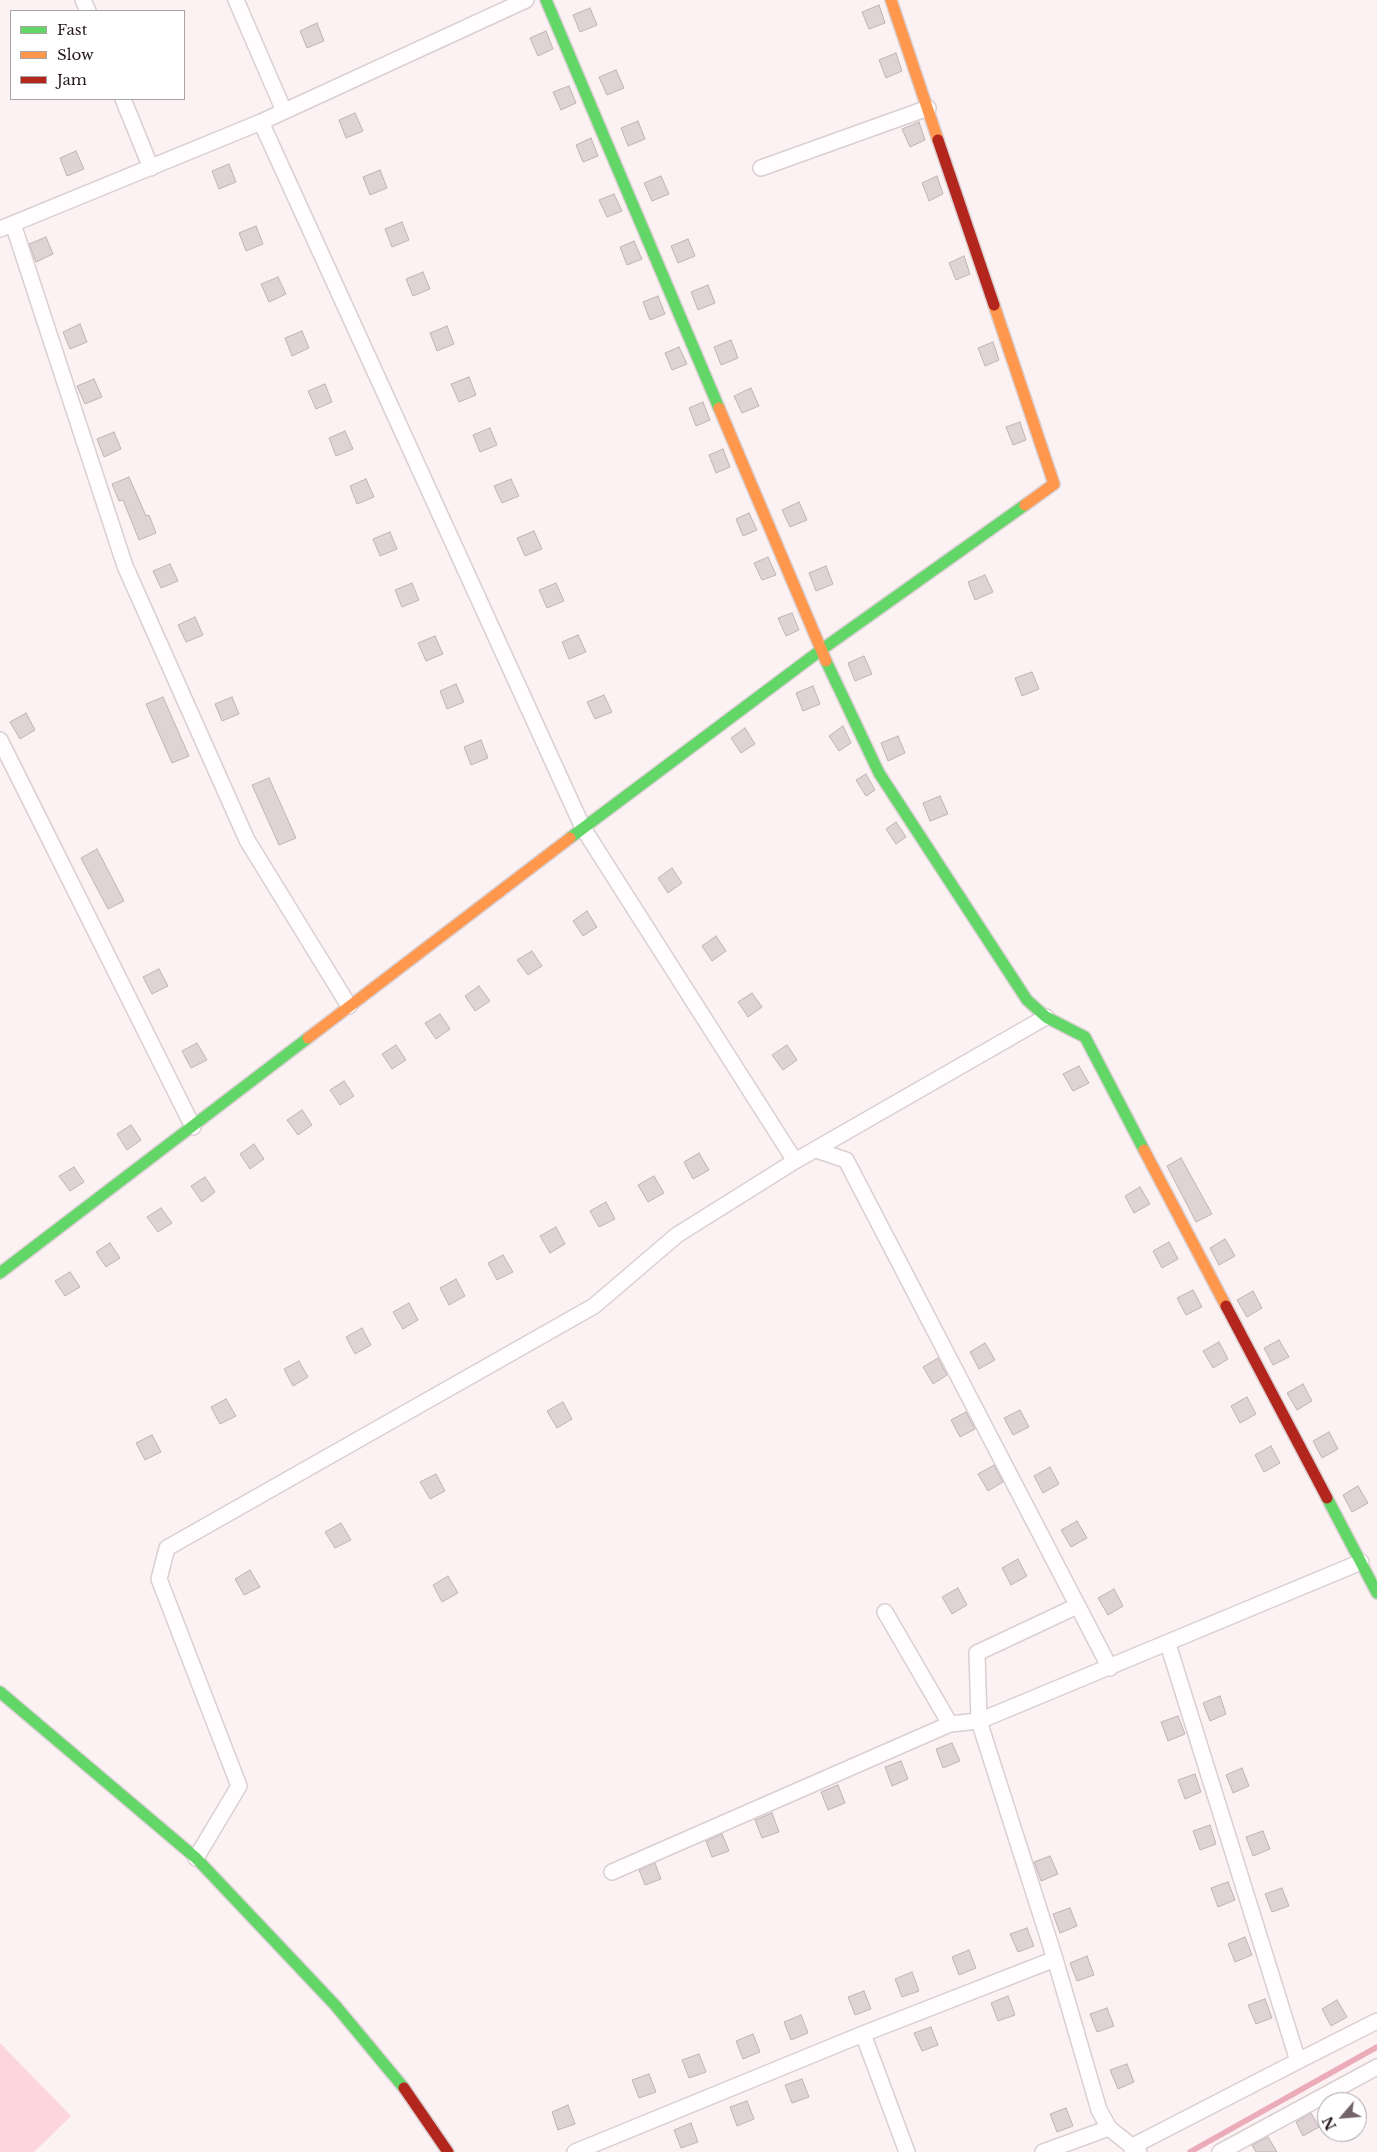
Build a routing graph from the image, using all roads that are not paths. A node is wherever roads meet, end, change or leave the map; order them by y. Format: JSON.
{"nodes":[{"id":1,"x":236,"y":0,"type":"edge"},
{"id":2,"x":526,"y":0,"type":"edge"},
{"id":3,"x":546,"y":0,"type":"edge"},
{"id":4,"x":891,"y":0,"type":"edge"},
{"id":5,"x":123,"y":100,"type":"edge"},
{"id":6,"x":928,"y":108,"type":"junction"},
{"id":7,"x":284,"y":111,"type":"junction"},
{"id":8,"x":261,"y":122,"type":"junction"},
{"id":9,"x":151,"y":168,"type":"junction"},
{"id":10,"x":761,"y":168,"type":"dead end"},
{"id":11,"x":6,"y":226,"type":"edge"},
{"id":12,"x":821,"y":650,"type":"junction"},
{"id":13,"x":0,"y":740,"type":"edge"},
{"id":14,"x":583,"y":828,"type":"junction"},
{"id":15,"x":349,"y":1006,"type":"junction"},
{"id":16,"x":1046,"y":1018,"type":"junction"},
{"id":17,"x":193,"y":1127,"type":"junction"},
{"id":18,"x":816,"y":1150,"type":"junction"},
{"id":19,"x":795,"y":1161,"type":"junction"},
{"id":20,"x":0,"y":1273,"type":"edge"},
{"id":21,"x":1361,"y":1562,"type":"junction"},
{"id":22,"x":1377,"y":1593,"type":"edge"},
{"id":23,"x":1078,"y":1606,"type":"junction"},
{"id":24,"x":885,"y":1612,"type":"dead end"},
{"id":25,"x":1168,"y":1644,"type":"junction"},
{"id":26,"x":1110,"y":1668,"type":"junction"},
{"id":27,"x":0,"y":1692,"type":"edge"},
{"id":28,"x":980,"y":1721,"type":"junction"},
{"id":29,"x":950,"y":1724,"type":"junction"},
{"id":30,"x":196,"y":1858,"type":"junction"},
{"id":31,"x":612,"y":1872,"type":"dead end"},
{"id":32,"x":1055,"y":1959,"type":"junction"},
{"id":33,"x":1377,"y":2021,"type":"edge"},
{"id":34,"x":863,"y":2034,"type":"junction"},
{"id":35,"x":1298,"y":2061,"type":"junction"},
{"id":36,"x":1377,"y":2067,"type":"edge"},
{"id":37,"x":1109,"y":2128,"type":"junction"},
{"id":38,"x":1135,"y":2150,"type":"edge"},
{"id":39,"x":448,"y":2152,"type":"edge"},
{"id":40,"x":575,"y":2152,"type":"edge"},
{"id":41,"x":907,"y":2152,"type":"edge"},
{"id":42,"x":1043,"y":2152,"type":"edge"},
{"id":43,"x":1220,"y":2152,"type":"edge"}],
"edges":[{"from":1,"to":7,"type":"street"},
{"from":2,"to":7,"type":"street"},
{"from":3,"to":12,"type":"street"},
{"from":4,"to":6,"type":"street"},
{"from":5,"to":9,"type":"street"},
{"from":6,"to":10,"type":"street"},
{"from":6,"to":12,"type":"street"},
{"from":7,"to":8,"type":"street"},
{"from":8,"to":9,"type":"street"},
{"from":8,"to":14,"type":"street"},
{"from":9,"to":11,"type":"street"},
{"from":11,"to":15,"type":"street"},
{"from":12,"to":14,"type":"street"},
{"from":12,"to":16,"type":"street"},
{"from":13,"to":17,"type":"street"},
{"from":14,"to":15,"type":"street"},
{"from":14,"to":19,"type":"street"},
{"from":15,"to":17,"type":"street"},
{"from":16,"to":18,"type":"street"},
{"from":16,"to":21,"type":"street"},
{"from":17,"to":20,"type":"street"},
{"from":18,"to":19,"type":"street"},
{"from":18,"to":23,"type":"street"},
{"from":19,"to":30,"type":"street"},
{"from":21,"to":22,"type":"street"},
{"from":21,"to":25,"type":"street"},
{"from":23,"to":26,"type":"street"},
{"from":23,"to":28,"type":"street"},
{"from":24,"to":29,"type":"street"},
{"from":25,"to":26,"type":"street"},
{"from":25,"to":35,"type":"street"},
{"from":26,"to":28,"type":"street"},
{"from":27,"to":30,"type":"street"},
{"from":28,"to":29,"type":"street"},
{"from":28,"to":32,"type":"street"},
{"from":29,"to":31,"type":"street"},
{"from":30,"to":39,"type":"street"},
{"from":32,"to":34,"type":"street"},
{"from":32,"to":37,"type":"street"},
{"from":33,"to":35,"type":"street"},
{"from":34,"to":40,"type":"street"},
{"from":34,"to":41,"type":"street"},
{"from":35,"to":38,"type":"street"},
{"from":36,"to":43,"type":"street"},
{"from":37,"to":38,"type":"street"},
{"from":37,"to":42,"type":"street"}]}
